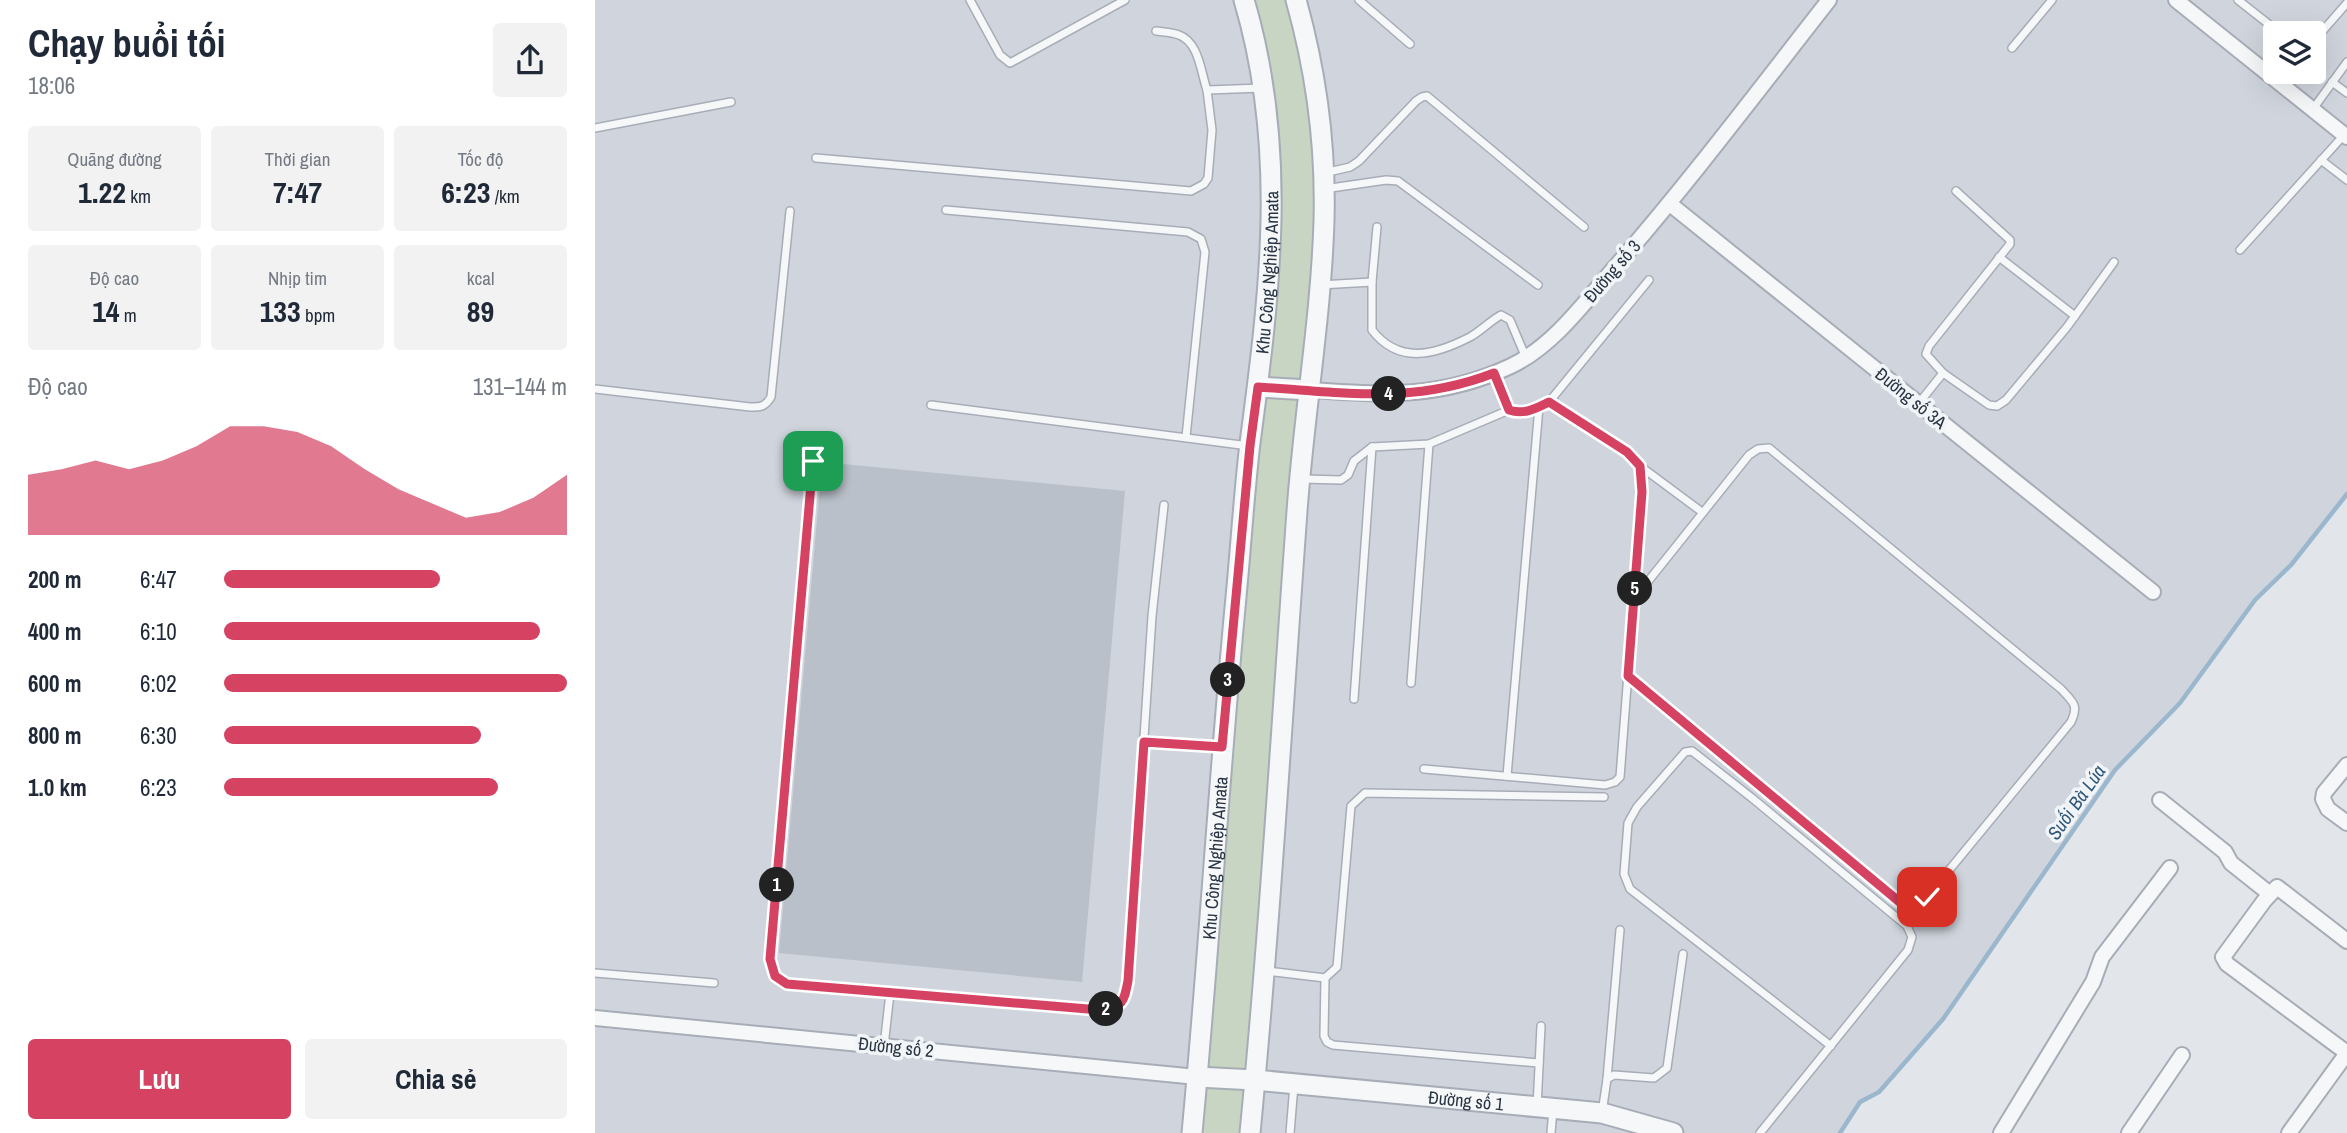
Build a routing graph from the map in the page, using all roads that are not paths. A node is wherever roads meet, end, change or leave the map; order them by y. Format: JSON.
{"nodes":[{"id":1,"x":970,"y":0,"type":"edge"},
{"id":2,"x":1125,"y":0,"type":"edge"},
{"id":3,"x":1244,"y":0,"type":"edge"},
{"id":4,"x":1359,"y":0,"type":"edge"},
{"id":5,"x":1829,"y":0,"type":"edge"},
{"id":6,"x":2052,"y":0,"type":"edge"},
{"id":7,"x":2176,"y":0,"type":"edge"},
{"id":8,"x":2238,"y":0,"type":"edge"},
{"id":9,"x":1300,"y":1,"type":"edge"},
{"id":10,"x":2347,"y":3,"type":"edge"},
{"id":11,"x":2265,"y":21,"type":"edge"},
{"id":12,"x":2326,"y":26,"type":"edge"},
{"id":13,"x":1156,"y":30,"type":"dead end"},
{"id":14,"x":1410,"y":44,"type":"dead end"},
{"id":15,"x":2012,"y":48,"type":"dead end"},
{"id":16,"x":2347,"y":62,"type":"edge"},
{"id":17,"x":2263,"y":63,"type":"edge"},
{"id":18,"x":2332,"y":82,"type":"junction"},
{"id":19,"x":2289,"y":84,"type":"edge"},
{"id":20,"x":1263,"y":88,"type":"junction"},
{"id":21,"x":1207,"y":90,"type":"junction"},
{"id":22,"x":2347,"y":93,"type":"edge"},
{"id":23,"x":731,"y":102,"type":"dead end"},
{"id":24,"x":2312,"y":110,"type":"junction"},
{"id":25,"x":595,"y":128,"type":"edge"},
{"id":26,"x":2345,"y":136,"type":"edge"},
{"id":27,"x":816,"y":158,"type":"dead end"},
{"id":28,"x":2321,"y":160,"type":"junction"},
{"id":29,"x":2347,"y":180,"type":"edge"},
{"id":30,"x":1323,"y":181,"type":"junction"},
{"id":31,"x":1956,"y":191,"type":"dead end"},
{"id":32,"x":1670,"y":204,"type":"junction"},
{"id":33,"x":946,"y":210,"type":"dead end"},
{"id":34,"x":790,"y":211,"type":"dead end"},
{"id":35,"x":1377,"y":227,"type":"dead end"},
{"id":36,"x":1584,"y":227,"type":"dead end"},
{"id":37,"x":2240,"y":250,"type":"dead end"},
{"id":38,"x":1999,"y":257,"type":"junction"},
{"id":39,"x":2114,"y":262,"type":"dead end"},
{"id":40,"x":1649,"y":280,"type":"dead end"},
{"id":41,"x":1372,"y":282,"type":"junction"},
{"id":42,"x":1320,"y":285,"type":"junction"},
{"id":43,"x":1538,"y":285,"type":"dead end"},
{"id":44,"x":2075,"y":316,"type":"junction"},
{"id":45,"x":1526,"y":358,"type":"junction"},
{"id":46,"x":1494,"y":373,"type":"junction"},
{"id":47,"x":1943,"y":373,"type":"junction"},
{"id":48,"x":1258,"y":387,"type":"junction"},
{"id":49,"x":595,"y":389,"type":"edge"},
{"id":50,"x":1309,"y":390,"type":"junction"},
{"id":51,"x":1549,"y":402,"type":"junction"},
{"id":52,"x":1919,"y":404,"type":"junction"},
{"id":53,"x":932,"y":405,"type":"dead end"},
{"id":54,"x":1539,"y":407,"type":"junction"},
{"id":55,"x":1509,"y":410,"type":"junction"},
{"id":56,"x":1186,"y":438,"type":"junction"},
{"id":57,"x":1429,"y":444,"type":"junction"},
{"id":58,"x":1250,"y":446,"type":"junction"},
{"id":59,"x":1371,"y":447,"type":"junction"},
{"id":60,"x":813,"y":461,"type":"dead end"},
{"id":61,"x":1640,"y":466,"type":"junction"},
{"id":62,"x":1299,"y":480,"type":"junction"},
{"id":63,"x":1164,"y":505,"type":"dead end"},
{"id":64,"x":1702,"y":512,"type":"junction"},
{"id":65,"x":2153,"y":592,"type":"dead end"},
{"id":66,"x":1634,"y":599,"type":"junction"},
{"id":67,"x":1628,"y":676,"type":"junction"},
{"id":68,"x":1411,"y":682,"type":"dead end"},
{"id":69,"x":1354,"y":699,"type":"dead end"},
{"id":70,"x":1144,"y":742,"type":"junction"},
{"id":71,"x":1222,"y":747,"type":"junction"},
{"id":72,"x":2347,"y":765,"type":"edge"},
{"id":73,"x":1424,"y":769,"type":"dead end"},
{"id":74,"x":1507,"y":776,"type":"junction"},
{"id":75,"x":1604,"y":797,"type":"dead end"},
{"id":76,"x":2159,"y":800,"type":"dead end"},
{"id":77,"x":2347,"y":823,"type":"edge"},
{"id":78,"x":2170,"y":868,"type":"dead end"},
{"id":79,"x":2270,"y":894,"type":"junction"},
{"id":80,"x":1620,"y":930,"type":"dead end"},
{"id":81,"x":2347,"y":941,"type":"edge"},
{"id":82,"x":1683,"y":954,"type":"dead end"},
{"id":83,"x":1263,"y":970,"type":"junction"},
{"id":84,"x":595,"y":973,"type":"edge"},
{"id":85,"x":1325,"y":978,"type":"junction"},
{"id":86,"x":714,"y":983,"type":"dead end"},
{"id":87,"x":890,"y":993,"type":"junction"},
{"id":88,"x":595,"y":1018,"type":"edge"},
{"id":89,"x":1541,"y":1026,"type":"dead end"},
{"id":90,"x":884,"y":1046,"type":"junction"},
{"id":91,"x":1831,"y":1046,"type":"junction"},
{"id":92,"x":2347,"y":1053,"type":"edge"},
{"id":93,"x":2182,"y":1055,"type":"dead end"},
{"id":94,"x":1539,"y":1063,"type":"junction"},
{"id":95,"x":1197,"y":1077,"type":"junction"},
{"id":96,"x":1607,"y":1079,"type":"junction"},
{"id":97,"x":1255,"y":1080,"type":"junction"},
{"id":98,"x":1294,"y":1084,"type":"junction"},
{"id":99,"x":1545,"y":1108,"type":"junction"},
{"id":100,"x":1602,"y":1113,"type":"junction"},
{"id":101,"x":1192,"y":1133,"type":"edge"},
{"id":102,"x":1250,"y":1133,"type":"edge"},
{"id":103,"x":1290,"y":1133,"type":"edge"},
{"id":104,"x":1551,"y":1133,"type":"edge"},
{"id":105,"x":1673,"y":1133,"type":"edge"},
{"id":106,"x":1761,"y":1133,"type":"edge"},
{"id":107,"x":2001,"y":1133,"type":"edge"},
{"id":108,"x":2129,"y":1133,"type":"edge"},
{"id":109,"x":2289,"y":1133,"type":"edge"}],
"edges":[{"from":1,"to":2,"type":"lane"},
{"from":3,"to":20,"type":"street","name":"Khu Công Nghiệp Amata"},
{"from":4,"to":14,"type":"lane"},
{"from":5,"to":32,"type":"street","name":"Đường số 3"},
{"from":6,"to":15,"type":"lane"},
{"from":7,"to":17,"type":"street"},
{"from":8,"to":11,"type":"lane"},
{"from":9,"to":30,"type":"street"},
{"from":10,"to":12,"type":"lane"},
{"from":13,"to":21,"type":"lane"},
{"from":16,"to":18,"type":"lane"},
{"from":18,"to":22,"type":"lane"},
{"from":18,"to":24,"type":"lane"},
{"from":19,"to":24,"type":"street"},
{"from":20,"to":21,"type":"lane"},
{"from":20,"to":48,"type":"street","name":"Khu Công Nghiệp Amata"},
{"from":21,"to":27,"type":"lane"},
{"from":23,"to":25,"type":"lane"},
{"from":24,"to":26,"type":"street"},
{"from":26,"to":28,"type":"lane"},
{"from":28,"to":29,"type":"lane"},
{"from":28,"to":37,"type":"lane"},
{"from":30,"to":36,"type":"lane"},
{"from":30,"to":42,"type":"street"},
{"from":30,"to":43,"type":"lane"},
{"from":31,"to":38,"type":"lane"},
{"from":32,"to":45,"type":"street","name":"Đường số 3"},
{"from":32,"to":52,"type":"street","name":"Đường số 3A"},
{"from":33,"to":56,"type":"lane"},
{"from":34,"to":49,"type":"lane"},
{"from":35,"to":41,"type":"lane"},
{"from":38,"to":44,"type":"lane"},
{"from":38,"to":47,"type":"lane"},
{"from":39,"to":44,"type":"lane"},
{"from":40,"to":51,"type":"lane"},
{"from":41,"to":42,"type":"lane"},
{"from":41,"to":45,"type":"lane"},
{"from":42,"to":50,"type":"street"},
{"from":44,"to":47,"type":"lane"},
{"from":45,"to":46,"type":"street","name":"Đường số 3"},
{"from":46,"to":50,"type":"street","name":"Đường số 3"},
{"from":46,"to":55,"type":"lane"},
{"from":47,"to":52,"type":"lane"},
{"from":48,"to":50,"type":"street"},
{"from":48,"to":58,"type":"street","name":"Khu Công Nghiệp Amata"},
{"from":50,"to":62,"type":"street"},
{"from":51,"to":54,"type":"lane"},
{"from":51,"to":61,"type":"lane"},
{"from":52,"to":65,"type":"street","name":"Đường số 3A"},
{"from":53,"to":56,"type":"lane"},
{"from":54,"to":55,"type":"lane"},
{"from":54,"to":74,"type":"lane"},
{"from":55,"to":57,"type":"lane"},
{"from":56,"to":58,"type":"lane"},
{"from":57,"to":59,"type":"lane"},
{"from":57,"to":68,"type":"lane"},
{"from":58,"to":71,"type":"street","name":"Khu Công Nghiệp Amata"},
{"from":59,"to":62,"type":"lane"},
{"from":59,"to":69,"type":"lane"},
{"from":60,"to":87,"type":"lane"},
{"from":61,"to":64,"type":"lane"},
{"from":61,"to":66,"type":"lane"},
{"from":62,"to":83,"type":"street"},
{"from":63,"to":70,"type":"lane"},
{"from":64,"to":66,"type":"lane"},
{"from":64,"to":67,"type":"lane"},
{"from":66,"to":67,"type":"lane"},
{"from":67,"to":74,"type":"lane"},
{"from":70,"to":71,"type":"lane"},
{"from":70,"to":87,"type":"lane"},
{"from":71,"to":95,"type":"street","name":"Khu Công Nghiệp Amata"},
{"from":72,"to":77,"type":"street"},
{"from":73,"to":74,"type":"lane"},
{"from":75,"to":85,"type":"lane"},
{"from":76,"to":79,"type":"street"},
{"from":78,"to":107,"type":"street"},
{"from":79,"to":81,"type":"street"},
{"from":79,"to":92,"type":"street"},
{"from":80,"to":96,"type":"lane"},
{"from":82,"to":96,"type":"lane"},
{"from":83,"to":85,"type":"lane"},
{"from":83,"to":97,"type":"street"},
{"from":84,"to":86,"type":"lane"},
{"from":85,"to":94,"type":"lane"},
{"from":87,"to":90,"type":"lane"},
{"from":88,"to":90,"type":"street","name":"Đường số 2"},
{"from":89,"to":94,"type":"lane"},
{"from":90,"to":95,"type":"street","name":"Đường số 2"},
{"from":91,"to":91,"type":"lane"},
{"from":91,"to":106,"type":"lane"},
{"from":92,"to":109,"type":"street"},
{"from":93,"to":108,"type":"street"},
{"from":94,"to":99,"type":"lane"},
{"from":95,"to":97,"type":"street","name":"Đường số 1"},
{"from":95,"to":101,"type":"street","name":"Khu Công Nghiệp Amata"},
{"from":96,"to":100,"type":"lane"},
{"from":97,"to":98,"type":"street","name":"Đường số 1"},
{"from":97,"to":102,"type":"street"},
{"from":98,"to":99,"type":"street","name":"Đường số 1"},
{"from":98,"to":103,"type":"lane"},
{"from":99,"to":100,"type":"street","name":"Đường số 1"},
{"from":99,"to":104,"type":"lane"},
{"from":100,"to":105,"type":"street","name":"Đường số 1"}]}
